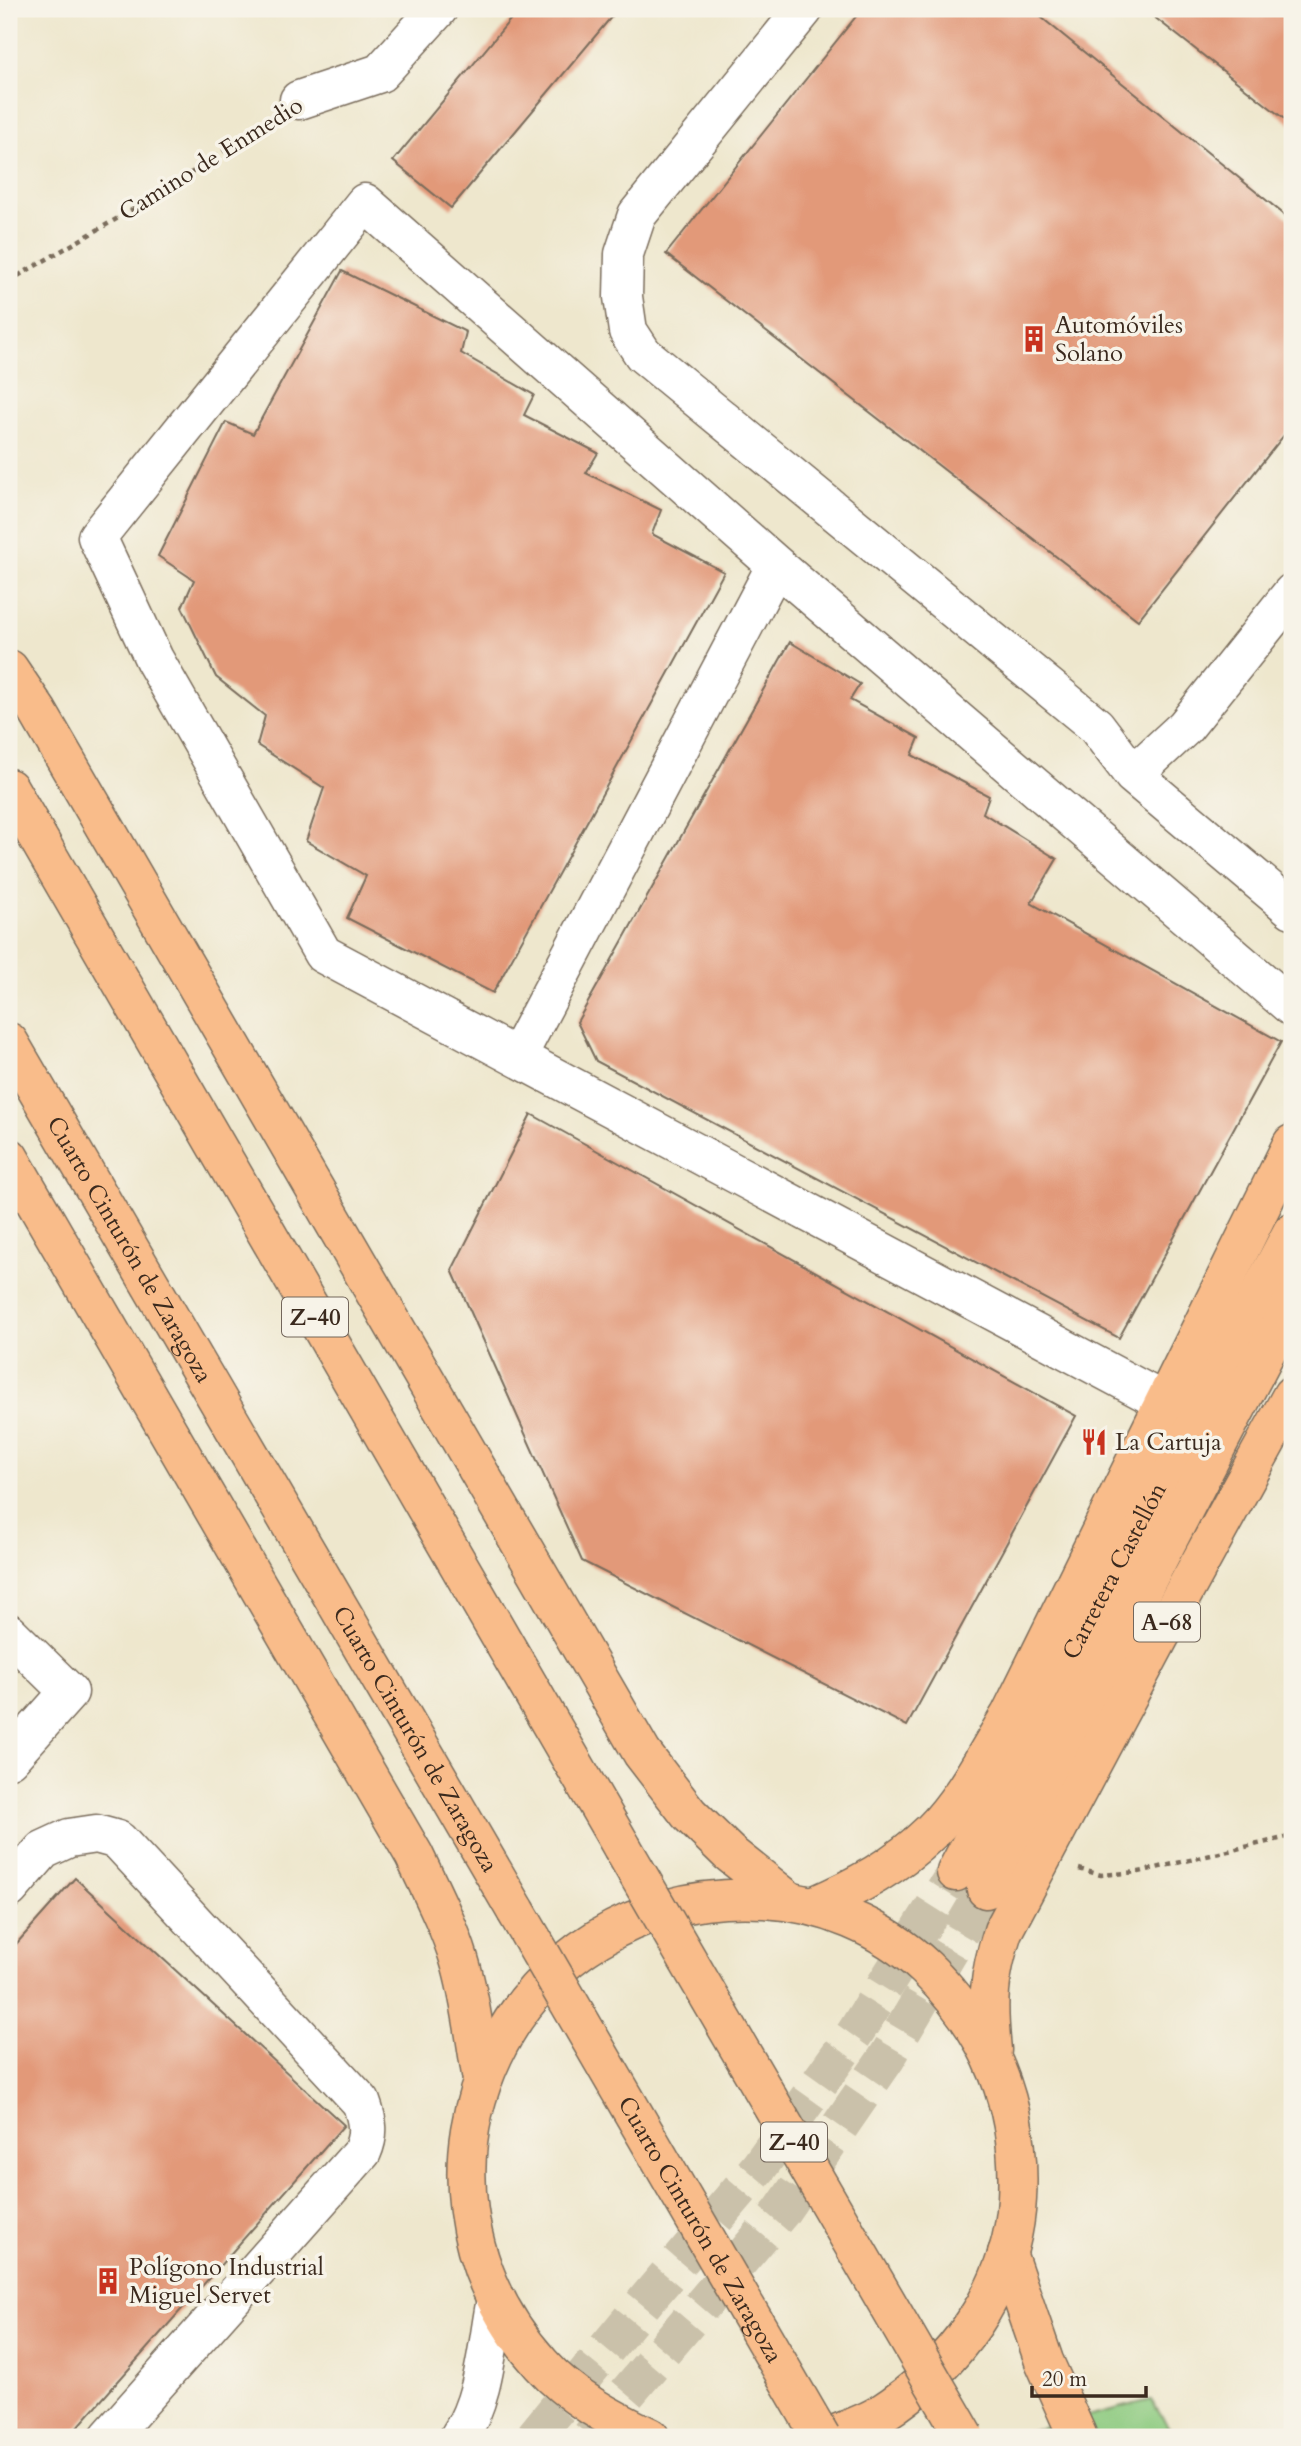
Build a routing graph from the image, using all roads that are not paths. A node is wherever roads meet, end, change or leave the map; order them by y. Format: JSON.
{"nodes":[{"id":1,"x":438,"y":9,"type":"edge"},
{"id":2,"x":804,"y":9,"type":"edge"},
{"id":3,"x":299,"y":100,"type":"road end"},
{"id":4,"x":776,"y":565,"type":"junction"},
{"id":5,"x":1292,"y":593,"type":"edge"},
{"id":6,"x":9,"y":669,"type":"edge"},
{"id":7,"x":1133,"y":775,"type":"junction"},
{"id":8,"x":9,"y":788,"type":"edge"},
{"id":9,"x":1292,"y":909,"type":"edge"},
{"id":10,"x":1292,"y":1007,"type":"edge"},
{"id":11,"x":9,"y":1042,"type":"edge"},
{"id":12,"x":517,"y":1057,"type":"junction"},
{"id":13,"x":1292,"y":1144,"type":"edge"},
{"id":14,"x":9,"y":1157,"type":"edge"},
{"id":15,"x":1292,"y":1232,"type":"edge"},
{"id":16,"x":1292,"y":1302,"type":"edge"},
{"id":17,"x":1292,"y":1395,"type":"edge"},
{"id":18,"x":1196,"y":1414,"type":"junction"},
{"id":19,"x":9,"y":1633,"type":"edge"},
{"id":20,"x":9,"y":1759,"type":"edge"},
{"id":21,"x":971,"y":1881,"type":"tunnel mouth"},
{"id":22,"x":9,"y":1889,"type":"edge"},
{"id":23,"x":801,"y":1903,"type":"junction"},
{"id":24,"x":993,"y":2059,"type":"junction"},
{"id":25,"x":482,"y":2080,"type":"junction"},
{"id":26,"x":1007,"y":2253,"type":"junction"},
{"id":27,"x":496,"y":2299,"type":"junction"},
{"id":28,"x":109,"y":2437,"type":"edge"},
{"id":29,"x":459,"y":2437,"type":"edge"},
{"id":30,"x":650,"y":2437,"type":"edge"},
{"id":31,"x":821,"y":2437,"type":"edge"},
{"id":32,"x":829,"y":2437,"type":"edge"},
{"id":33,"x":965,"y":2437,"type":"edge"},
{"id":34,"x":1078,"y":2437,"type":"edge"}],
"edges":[{"from":1,"to":3,"type":"street","name":"Camino de Enmedio"},
{"from":2,"to":7,"type":"street"},
{"from":4,"to":10,"type":"street"},
{"from":4,"to":12,"type":"street"},
{"from":4,"to":12,"type":"street"},
{"from":5,"to":7,"type":"street"},
{"from":6,"to":23,"type":"highway"},
{"from":7,"to":9,"type":"street"},
{"from":8,"to":33,"type":"highway","number":"Z-40","bridge":true},
{"from":11,"to":31,"type":"highway","name":"Cuarto Cinturón de Zaragoza","bridge":true},
{"from":12,"to":18,"type":"street"},
{"from":13,"to":18,"type":"highway"},
{"from":14,"to":25,"type":"highway"},
{"from":15,"to":18,"type":"highway","name":"Carretera Castellón"},
{"from":16,"to":18,"type":"highway","name":"Carretera Castellón"},
{"from":17,"to":24,"type":"highway","number":"A-68"},
{"from":18,"to":21,"type":"highway","name":"Carretera Castellón"},
{"from":18,"to":23,"type":"highway"},
{"from":19,"to":20,"type":"street"},
{"from":22,"to":28,"type":"street"},
{"from":23,"to":24,"type":"highway"},
{"from":23,"to":25,"type":"highway"},
{"from":24,"to":26,"type":"highway"},
{"from":25,"to":27,"type":"highway"},
{"from":26,"to":32,"type":"highway"},
{"from":26,"to":34,"type":"highway"},
{"from":27,"to":29,"type":"street"},
{"from":27,"to":30,"type":"highway"}]}
